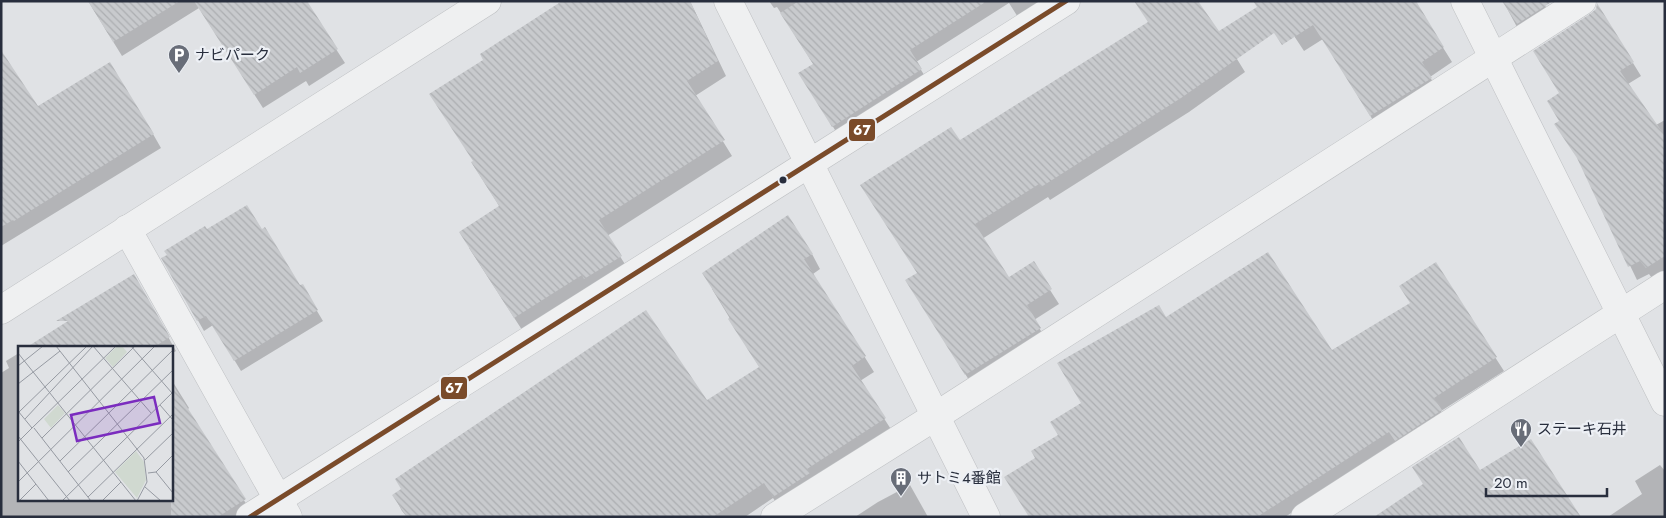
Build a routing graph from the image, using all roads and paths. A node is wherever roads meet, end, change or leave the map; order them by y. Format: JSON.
{"nodes":[{"id":1,"x":487,"y":1,"type":"edge"},
{"id":2,"x":728,"y":1,"type":"edge"},
{"id":3,"x":1066,"y":1,"type":"edge"},
{"id":4,"x":1465,"y":1,"type":"edge"},
{"id":5,"x":1582,"y":1,"type":"edge"},
{"id":6,"x":1493,"y":58,"type":"junction"},
{"id":7,"x":809,"y":163,"type":"junction"},
{"id":8,"x":127,"y":229,"type":"junction"},
{"id":9,"x":1665,"y":285,"type":"edge"},
{"id":10,"x":1,"y":310,"type":"edge"},
{"id":11,"x":1621,"y":313,"type":"junction"},
{"id":12,"x":1665,"y":402,"type":"edge"},
{"id":13,"x":936,"y":416,"type":"junction"},
{"id":14,"x":283,"y":508,"type":"edge"},
{"id":15,"x":250,"y":517,"type":"edge"},
{"id":16,"x":775,"y":517,"type":"edge"},
{"id":17,"x":986,"y":517,"type":"edge"},
{"id":18,"x":1305,"y":517,"type":"edge"}],
"edges":[{"from":1,"to":8,"type":"street"},
{"from":2,"to":7,"type":"street"},
{"from":3,"to":7,"type":"street"},
{"from":4,"to":6,"type":"street"},
{"from":5,"to":6,"type":"street"},
{"from":6,"to":11,"type":"street"},
{"from":6,"to":13,"type":"street"},
{"from":7,"to":13,"type":"street"},
{"from":7,"to":14,"type":"street"},
{"from":8,"to":10,"type":"street"},
{"from":8,"to":14,"type":"street"},
{"from":9,"to":11,"type":"street"},
{"from":11,"to":12,"type":"street"},
{"from":11,"to":18,"type":"street"},
{"from":13,"to":16,"type":"street"},
{"from":13,"to":17,"type":"street"},
{"from":14,"to":15,"type":"street"}]}
